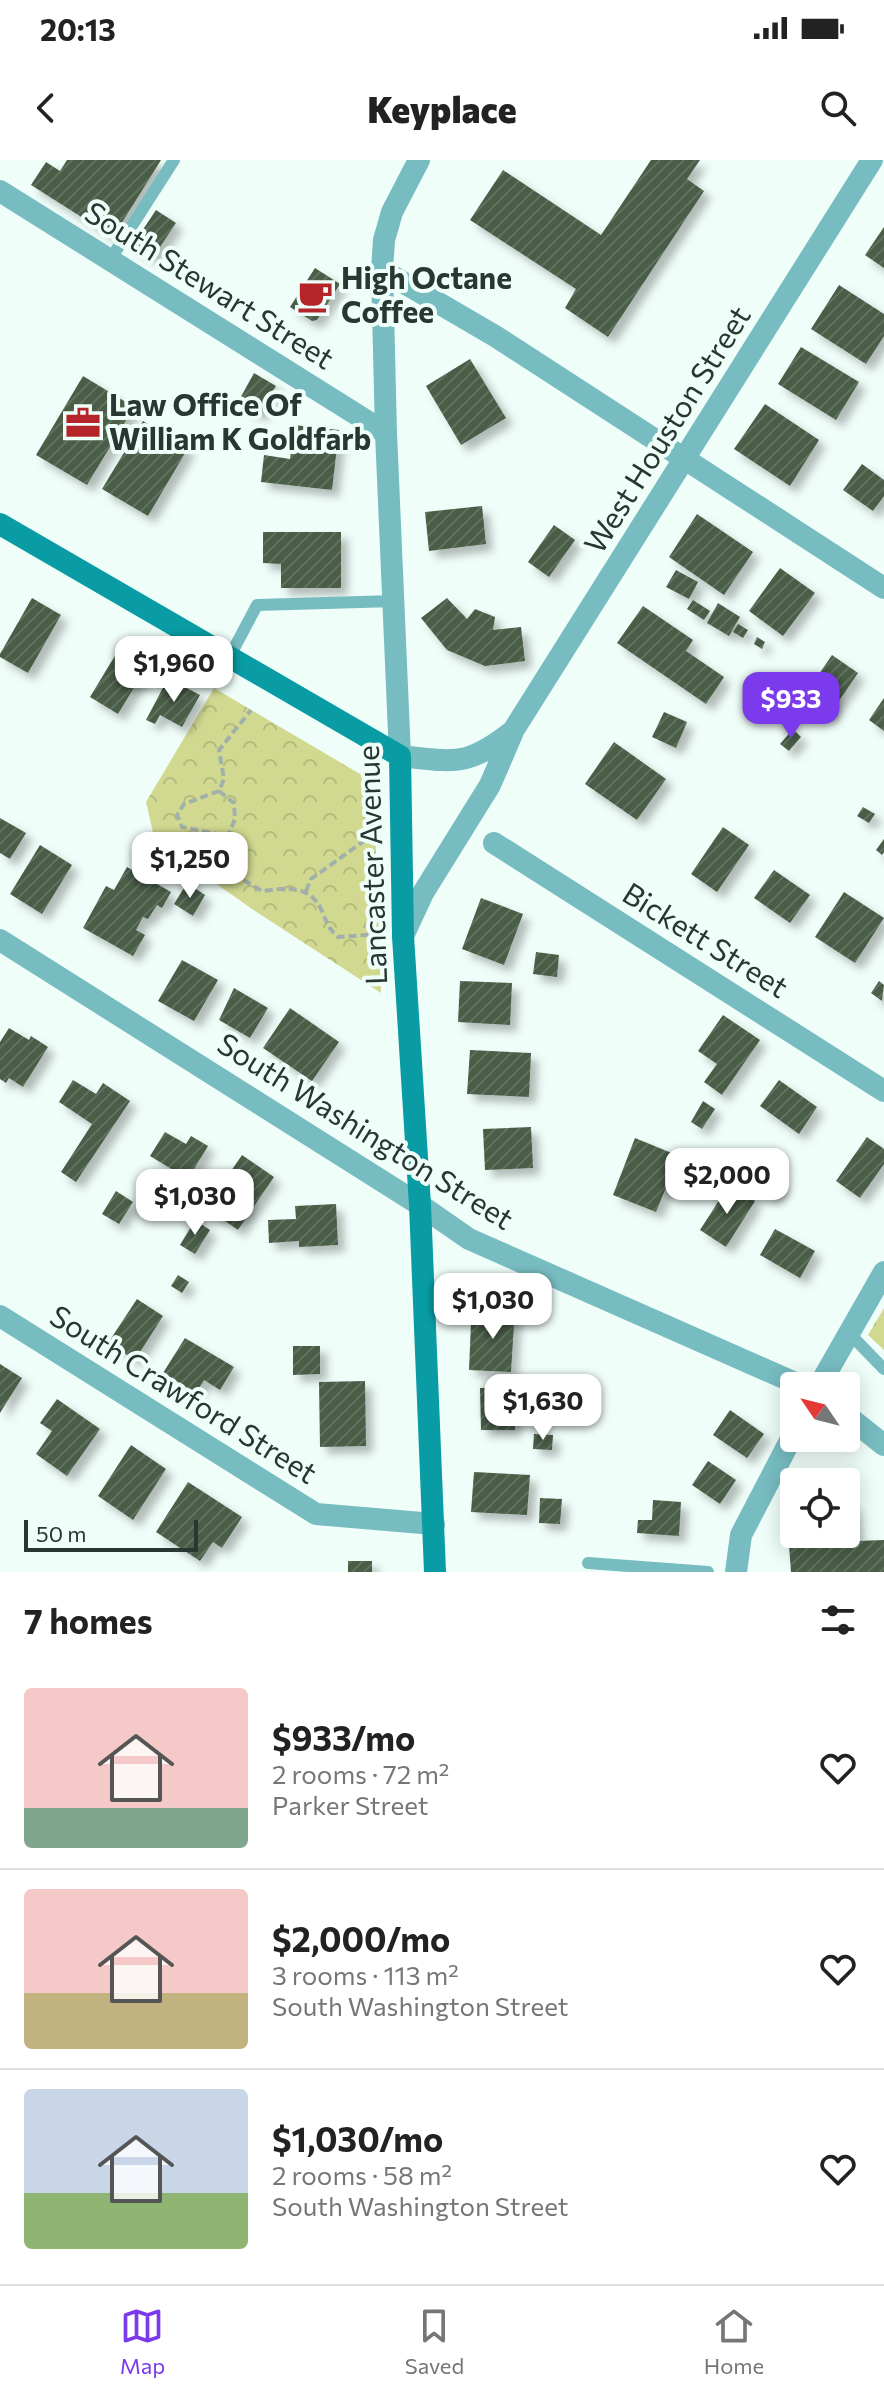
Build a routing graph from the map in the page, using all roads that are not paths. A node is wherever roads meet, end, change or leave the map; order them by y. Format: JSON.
{"nodes":[{"id":1,"x":174,"y":160,"type":"edge"},
{"id":2,"x":872,"y":160,"type":"edge"},
{"id":3,"x":417,"y":161,"type":"edge"},
{"id":4,"x":0,"y":191,"type":"edge"},
{"id":5,"x":110,"y":260,"type":"junction"},
{"id":6,"x":382,"y":270,"type":"junction"},
{"id":7,"x":386,"y":433,"type":"junction"},
{"id":8,"x":686,"y":459,"type":"junction"},
{"id":9,"x":0,"y":524,"type":"edge"},
{"id":10,"x":884,"y":588,"type":"edge"},
{"id":11,"x":395,"y":601,"type":"junction"},
{"id":12,"x":229,"y":658,"type":"junction"},
{"id":13,"x":513,"y":731,"type":"junction"},
{"id":14,"x":400,"y":756,"type":"junction"},
{"id":15,"x":494,"y":843,"type":"dead end"},
{"id":16,"x":393,"y":935,"type":"junction"},
{"id":17,"x":0,"y":940,"type":"edge"},
{"id":18,"x":884,"y":1091,"type":"edge"},
{"id":19,"x":420,"y":1205,"type":"junction"},
{"id":20,"x":884,"y":1272,"type":"edge"},
{"id":21,"x":0,"y":1316,"type":"edge"},
{"id":22,"x":848,"y":1332,"type":"junction"},
{"id":23,"x":884,"y":1369,"type":"edge"},
{"id":24,"x":827,"y":1372,"type":"edge"},
{"id":25,"x":780,"y":1376,"type":"edge"},
{"id":26,"x":860,"y":1426,"type":"edge"},
{"id":27,"x":884,"y":1445,"type":"edge"},
{"id":28,"x":784,"y":1452,"type":"edge"},
{"id":29,"x":434,"y":1524,"type":"junction"},
{"id":30,"x":588,"y":1563,"type":"dead end"},
{"id":31,"x":435,"y":1572,"type":"edge"},
{"id":32,"x":708,"y":1572,"type":"edge"},
{"id":33,"x":736,"y":1572,"type":"edge"}],
"edges":[{"from":1,"to":5,"type":"lane"},
{"from":2,"to":8,"type":"street","name":"West Houston Street"},
{"from":3,"to":6,"type":"street","name":"Lancaster Avenue"},
{"from":4,"to":5,"type":"street","name":"South Stewart Street"},
{"from":5,"to":7,"type":"street","name":"South Stewart Street"},
{"from":6,"to":7,"type":"street","name":"Lancaster Avenue"},
{"from":6,"to":8,"type":"street"},
{"from":7,"to":11,"type":"street","name":"Lancaster Avenue"},
{"from":8,"to":10,"type":"street"},
{"from":8,"to":13,"type":"street","name":"West Houston Street"},
{"from":9,"to":12,"type":"main road"},
{"from":11,"to":12,"type":"lane"},
{"from":11,"to":14,"type":"street","name":"Lancaster Avenue"},
{"from":12,"to":14,"type":"main road"},
{"from":13,"to":14,"type":"street","name":"West Houston Street"},
{"from":13,"to":16,"type":"street","name":"West Houston Street"},
{"from":14,"to":16,"type":"main road","name":"Lancaster Avenue"},
{"from":15,"to":18,"type":"street","name":"Bickett Street"},
{"from":16,"to":19,"type":"main road","name":"Lancaster Avenue"},
{"from":17,"to":19,"type":"street","name":"South Washington Street"},
{"from":19,"to":25,"type":"street","name":"South Washington Street"},
{"from":19,"to":29,"type":"main road","name":"Lancaster Avenue"},
{"from":20,"to":22,"type":"street"},
{"from":21,"to":29,"type":"street","name":"South Crawford Street"},
{"from":22,"to":23,"type":"lane"},
{"from":22,"to":24,"type":"street"},
{"from":26,"to":27,"type":"street"},
{"from":28,"to":33,"type":"street"},
{"from":29,"to":31,"type":"main road","name":"Lancaster Avenue"},
{"from":30,"to":32,"type":"lane"}]}
